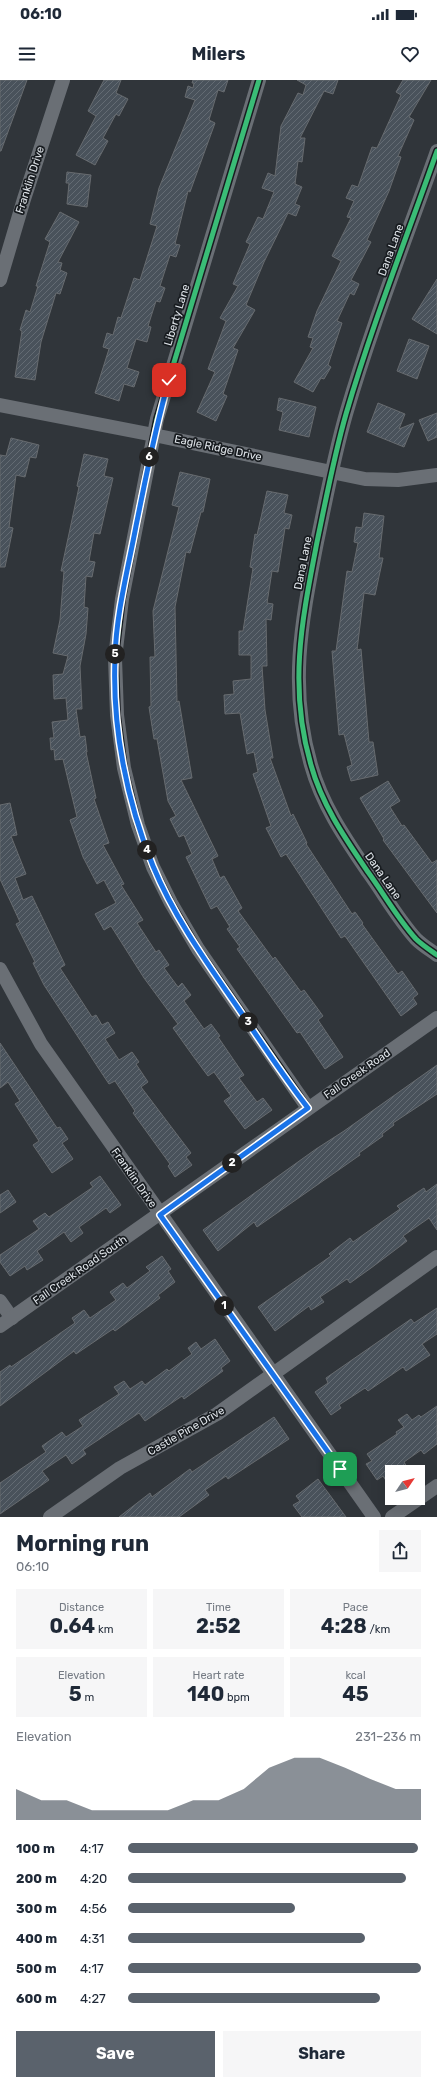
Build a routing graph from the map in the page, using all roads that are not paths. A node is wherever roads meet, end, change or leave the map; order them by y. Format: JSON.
{"nodes":[{"id":1,"x":63,"y":80,"type":"edge"},
{"id":2,"x":259,"y":80,"type":"edge"},
{"id":3,"x":437,"y":151,"type":"edge"},
{"id":4,"x":0,"y":280,"type":"edge"},
{"id":5,"x":0,"y":405,"type":"edge"},
{"id":6,"x":154,"y":435,"type":"junction"},
{"id":7,"x":331,"y":472,"type":"junction"},
{"id":8,"x":437,"y":475,"type":"edge"},
{"id":9,"x":437,"y":955,"type":"edge"},
{"id":10,"x":0,"y":970,"type":"edge"},
{"id":11,"x":437,"y":1018,"type":"edge"},
{"id":12,"x":308,"y":1108,"type":"junction"},
{"id":13,"x":160,"y":1215,"type":"junction"},
{"id":14,"x":437,"y":1257,"type":"edge"},
{"id":15,"x":0,"y":1301,"type":"edge"},
{"id":16,"x":12,"y":1318,"type":"junction"},
{"id":17,"x":0,"y":1326,"type":"edge"},
{"id":18,"x":272,"y":1374,"type":"junction"},
{"id":19,"x":437,"y":1486,"type":"edge"},
{"id":20,"x":50,"y":1517,"type":"edge"},
{"id":21,"x":374,"y":1517,"type":"edge"},
{"id":22,"x":392,"y":1517,"type":"edge"}],
"edges":[{"from":1,"to":4,"type":"street","name":"Franklin Drive"},
{"from":2,"to":6,"type":"street","name":"Liberty Lane"},
{"from":3,"to":7,"type":"street","name":"Dana Lane"},
{"from":5,"to":6,"type":"street","name":"Eagle Ridge Drive"},
{"from":6,"to":7,"type":"street","name":"Eagle Ridge Drive"},
{"from":6,"to":12,"type":"street","name":"Liberty Lane"},
{"from":7,"to":8,"type":"street","name":"Eagle Ridge Drive"},
{"from":7,"to":9,"type":"street","name":"Dana Lane"},
{"from":10,"to":13,"type":"street","name":"Franklin Drive"},
{"from":11,"to":12,"type":"street","name":"Fall Creek Road"},
{"from":12,"to":13,"type":"street","name":"Fall Creek Road"},
{"from":13,"to":16,"type":"street","name":"Fall Creek Road South"},
{"from":13,"to":18,"type":"street","name":"Franklin Drive"},
{"from":14,"to":18,"type":"street","name":"Castle Pine Drive"},
{"from":15,"to":16,"type":"street"},
{"from":16,"to":17,"type":"street","name":"Fall Creek Road South"},
{"from":18,"to":20,"type":"street","name":"Castle Pine Drive"},
{"from":18,"to":21,"type":"street","name":"Franklin Drive"},
{"from":19,"to":22,"type":"street"}]}
